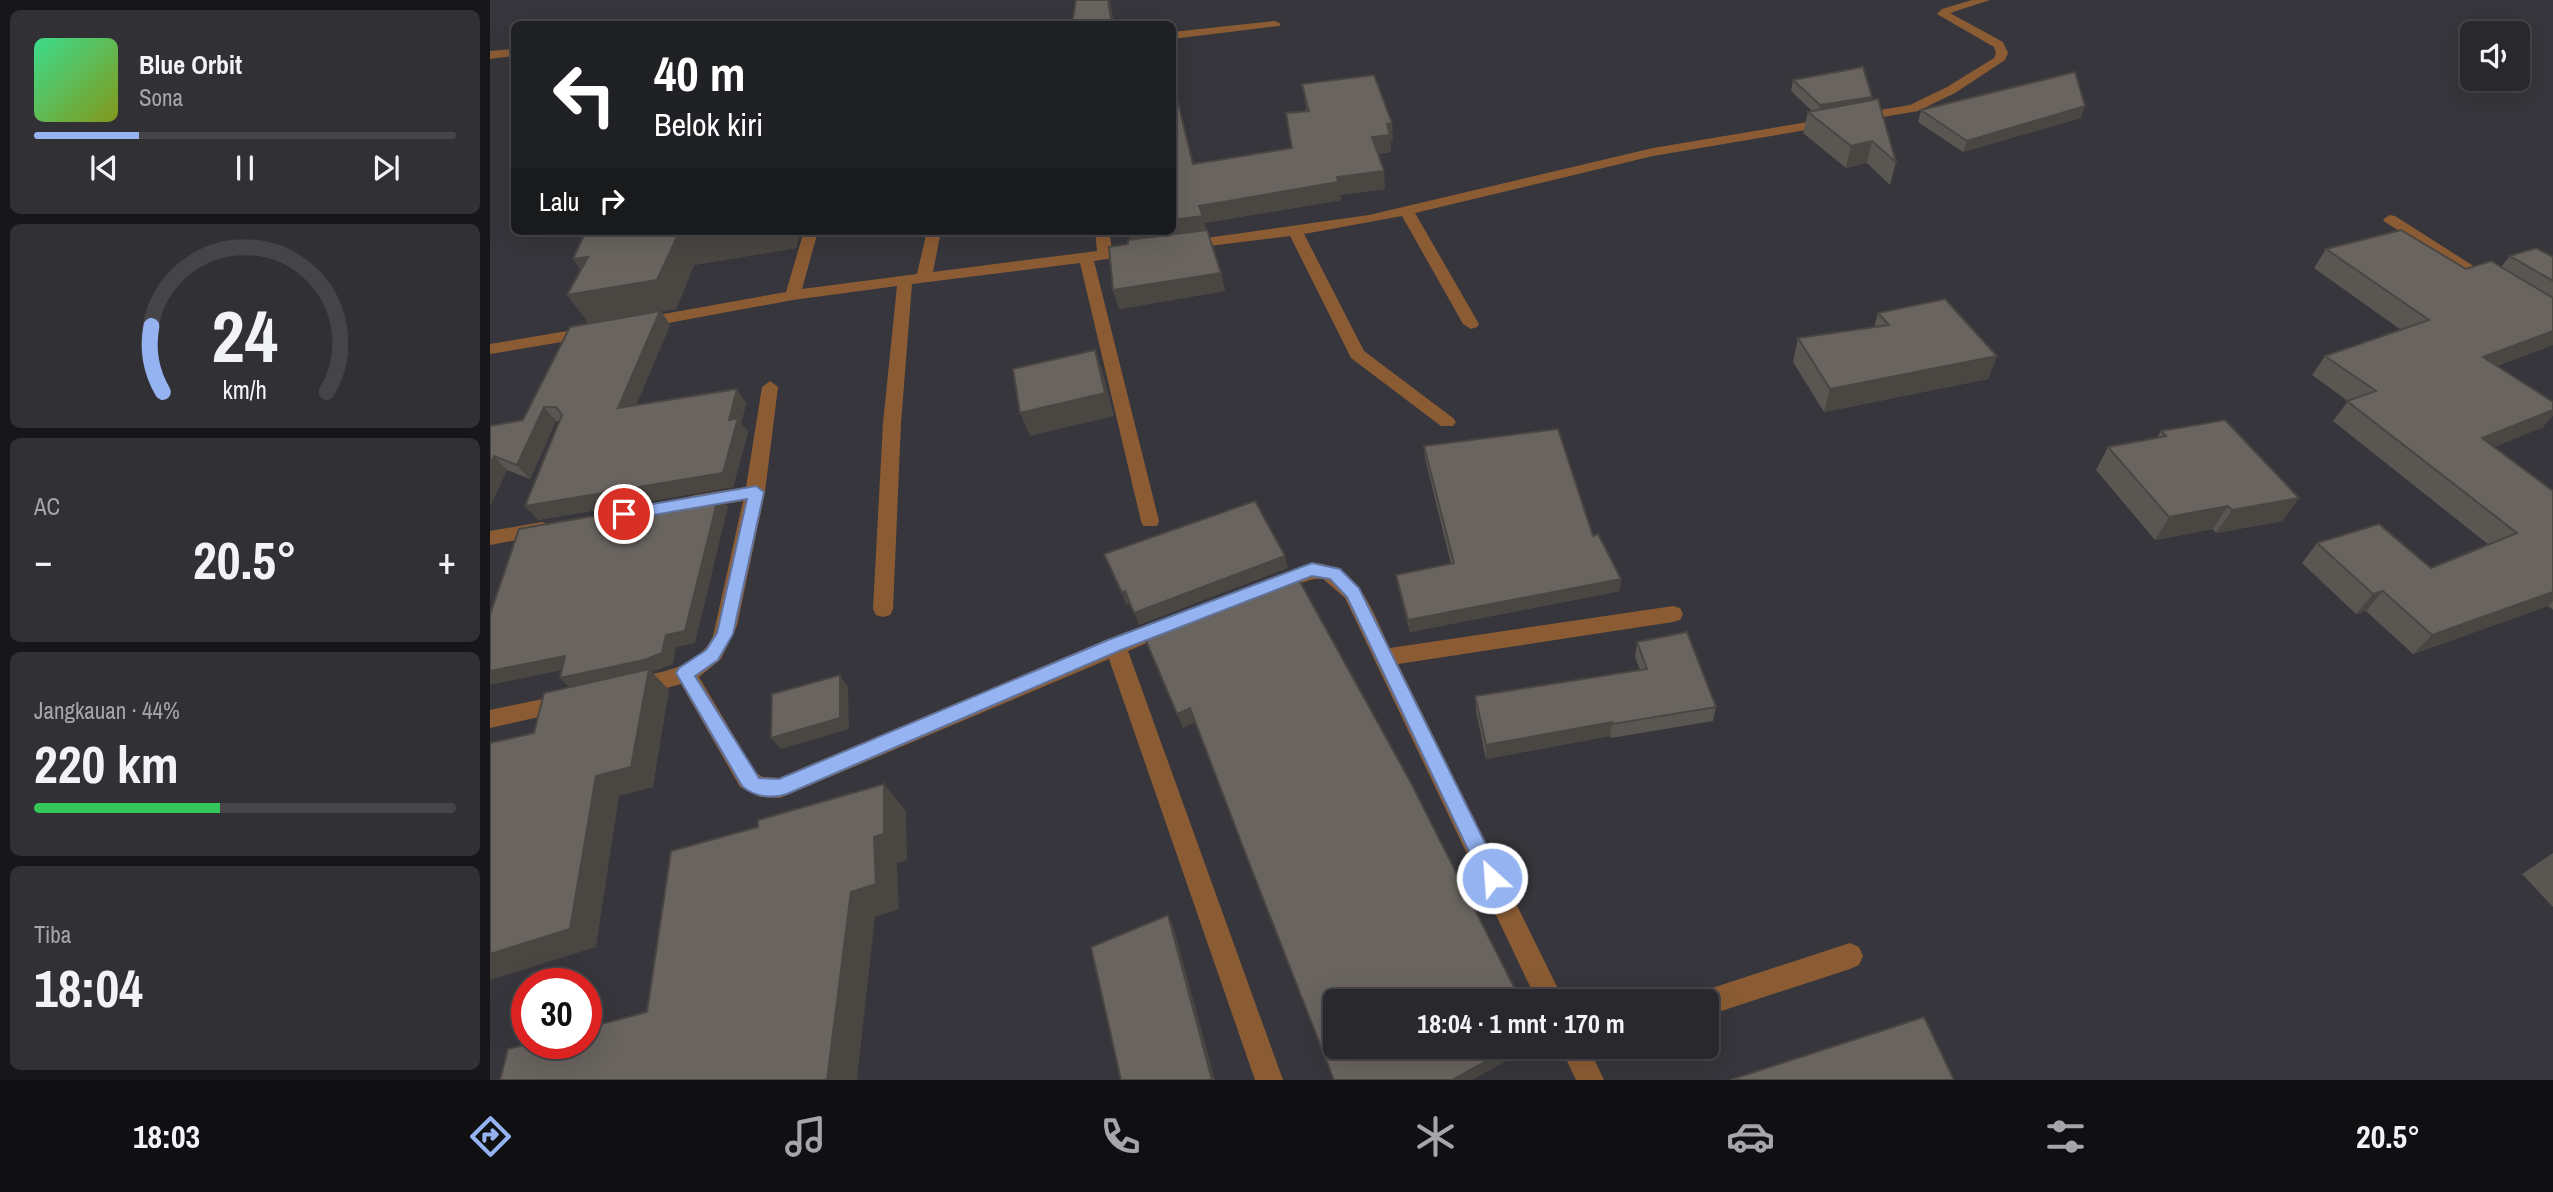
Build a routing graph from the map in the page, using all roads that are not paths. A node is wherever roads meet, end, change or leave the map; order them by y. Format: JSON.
{"nodes":[{"id":1,"x":1984,"y":0,"type":"edge"},
{"id":2,"x":1275,"y":24,"type":"dead end"},
{"id":3,"x":1176,"y":36,"type":"edge"},
{"id":4,"x":511,"y":52,"type":"edge"},
{"id":5,"x":490,"y":55,"type":"edge"},
{"id":6,"x":1406,"y":210,"type":"junction"},
{"id":7,"x":2390,"y":219,"type":"dead end"},
{"id":8,"x":1295,"y":231,"type":"junction"},
{"id":9,"x":810,"y":235,"type":"edge"},
{"id":10,"x":933,"y":235,"type":"edge"},
{"id":11,"x":1102,"y":235,"type":"edge"},
{"id":12,"x":1105,"y":255,"type":"junction"},
{"id":13,"x":1086,"y":258,"type":"junction"},
{"id":14,"x":924,"y":278,"type":"junction"},
{"id":15,"x":905,"y":281,"type":"junction"},
{"id":16,"x":2507,"y":292,"type":"edge"},
{"id":17,"x":793,"y":295,"type":"junction"},
{"id":18,"x":1471,"y":324,"type":"dead end"},
{"id":19,"x":630,"y":325,"type":"edge"},
{"id":20,"x":602,"y":330,"type":"edge"},
{"id":21,"x":490,"y":349,"type":"edge"},
{"id":22,"x":770,"y":387,"type":"dead end"},
{"id":23,"x":1447,"y":422,"type":"dead end"},
{"id":24,"x":756,"y":492,"type":"junction"},
{"id":25,"x":677,"y":505,"type":"edge"},
{"id":26,"x":528,"y":510,"type":"edge"},
{"id":27,"x":1150,"y":522,"type":"dead end"},
{"id":28,"x":558,"y":526,"type":"edge"},
{"id":29,"x":519,"y":533,"type":"junction"},
{"id":30,"x":490,"y":538,"type":"edge"},
{"id":31,"x":1250,"y":593,"type":"edge"},
{"id":32,"x":883,"y":609,"type":"dead end"},
{"id":33,"x":1673,"y":614,"type":"dead end"},
{"id":34,"x":1188,"y":617,"type":"edge"},
{"id":35,"x":1115,"y":645,"type":"junction"},
{"id":36,"x":1385,"y":657,"type":"junction"},
{"id":37,"x":685,"y":673,"type":"junction"},
{"id":38,"x":620,"y":691,"type":"edge"},
{"id":39,"x":581,"y":699,"type":"edge"},
{"id":40,"x":490,"y":719,"type":"edge"},
{"id":41,"x":1850,"y":956,"type":"dead end"},
{"id":42,"x":1545,"y":989,"type":"edge"},
{"id":43,"x":1719,"y":999,"type":"edge"},
{"id":44,"x":1580,"y":1059,"type":"edge"},
{"id":45,"x":1269,"y":1080,"type":"edge"},
{"id":46,"x":1590,"y":1080,"type":"edge"}],
"edges":[{"from":1,"to":6,"type":"street"},
{"from":2,"to":3,"type":"street"},
{"from":4,"to":5,"type":"street"},
{"from":6,"to":8,"type":"street"},
{"from":6,"to":18,"type":"street"},
{"from":7,"to":16,"type":"street"},
{"from":8,"to":12,"type":"street"},
{"from":8,"to":23,"type":"street"},
{"from":9,"to":17,"type":"street"},
{"from":10,"to":14,"type":"street"},
{"from":11,"to":12,"type":"street"},
{"from":12,"to":13,"type":"street"},
{"from":13,"to":14,"type":"street"},
{"from":13,"to":27,"type":"street"},
{"from":14,"to":15,"type":"street"},
{"from":15,"to":17,"type":"street"},
{"from":15,"to":32,"type":"street"},
{"from":17,"to":19,"type":"street"},
{"from":20,"to":21,"type":"street"},
{"from":22,"to":24,"type":"street"},
{"from":24,"to":25,"type":"street"},
{"from":24,"to":37,"type":"street"},
{"from":26,"to":29,"type":"street"},
{"from":28,"to":29,"type":"street"},
{"from":29,"to":30,"type":"street"},
{"from":31,"to":36,"type":"street"},
{"from":33,"to":36,"type":"street"},
{"from":34,"to":35,"type":"street"},
{"from":35,"to":37,"type":"street"},
{"from":35,"to":45,"type":"street"},
{"from":36,"to":42,"type":"street"},
{"from":37,"to":38,"type":"street"},
{"from":39,"to":40,"type":"street"},
{"from":41,"to":43,"type":"street"},
{"from":44,"to":46,"type":"street"}]}
